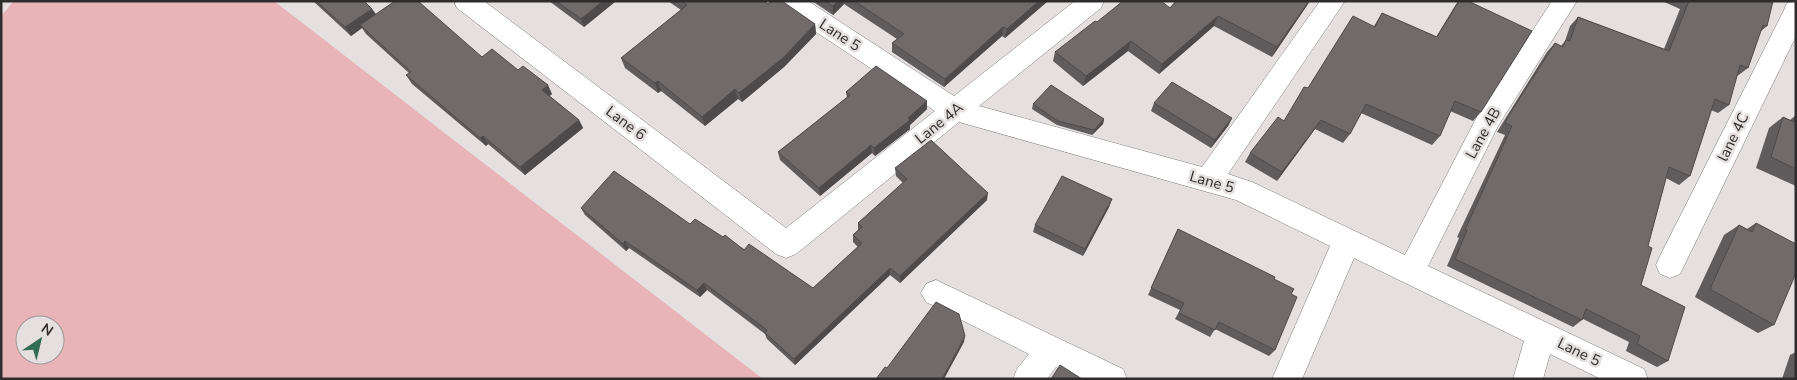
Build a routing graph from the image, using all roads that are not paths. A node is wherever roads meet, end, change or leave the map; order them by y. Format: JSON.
{"nodes":[{"id":1,"x":466,"y":1,"type":"edge"},
{"id":2,"x":789,"y":1,"type":"edge"},
{"id":3,"x":1092,"y":1,"type":"edge"},
{"id":4,"x":1334,"y":1,"type":"edge"},
{"id":5,"x":1566,"y":1,"type":"edge"},
{"id":6,"x":1796,"y":10,"type":"edge"},
{"id":7,"x":955,"y":110,"type":"junction"},
{"id":8,"x":1208,"y":181,"type":"junction"},
{"id":9,"x":1347,"y":241,"type":"junction"},
{"id":10,"x":786,"y":245,"type":"joint"},
{"id":11,"x":1670,"y":265,"type":"dead end"},
{"id":12,"x":1411,"y":271,"type":"junction"},
{"id":13,"x":936,"y":293,"type":"dead end"},
{"id":14,"x":1541,"y":334,"type":"junction"},
{"id":15,"x":1051,"y":349,"type":"junction"},
{"id":16,"x":1028,"y":379,"type":"edge"},
{"id":17,"x":1112,"y":379,"type":"edge"},
{"id":18,"x":1287,"y":379,"type":"edge"},
{"id":19,"x":1528,"y":379,"type":"edge"},
{"id":20,"x":1633,"y":379,"type":"edge"}],
"edges":[{"from":1,"to":10,"type":"street","name":"Lane 6"},
{"from":2,"to":7,"type":"street","name":"Lane 5"},
{"from":3,"to":7,"type":"street","name":"Lane 4A"},
{"from":4,"to":8,"type":"street"},
{"from":5,"to":12,"type":"street","name":"Lane 4B"},
{"from":6,"to":11,"type":"street","name":"lane 4C"},
{"from":7,"to":8,"type":"street","name":"Lane 5"},
{"from":7,"to":10,"type":"street","name":"Lane 4A"},
{"from":8,"to":9,"type":"street","name":"Lane 5"},
{"from":9,"to":12,"type":"street","name":"Lane 5"},
{"from":9,"to":18,"type":"street"},
{"from":12,"to":14,"type":"street","name":"Lane 5"},
{"from":13,"to":15,"type":"street"},
{"from":14,"to":19,"type":"street"},
{"from":14,"to":20,"type":"street","name":"Lane 5"},
{"from":15,"to":16,"type":"street"},
{"from":15,"to":17,"type":"street"}]}
